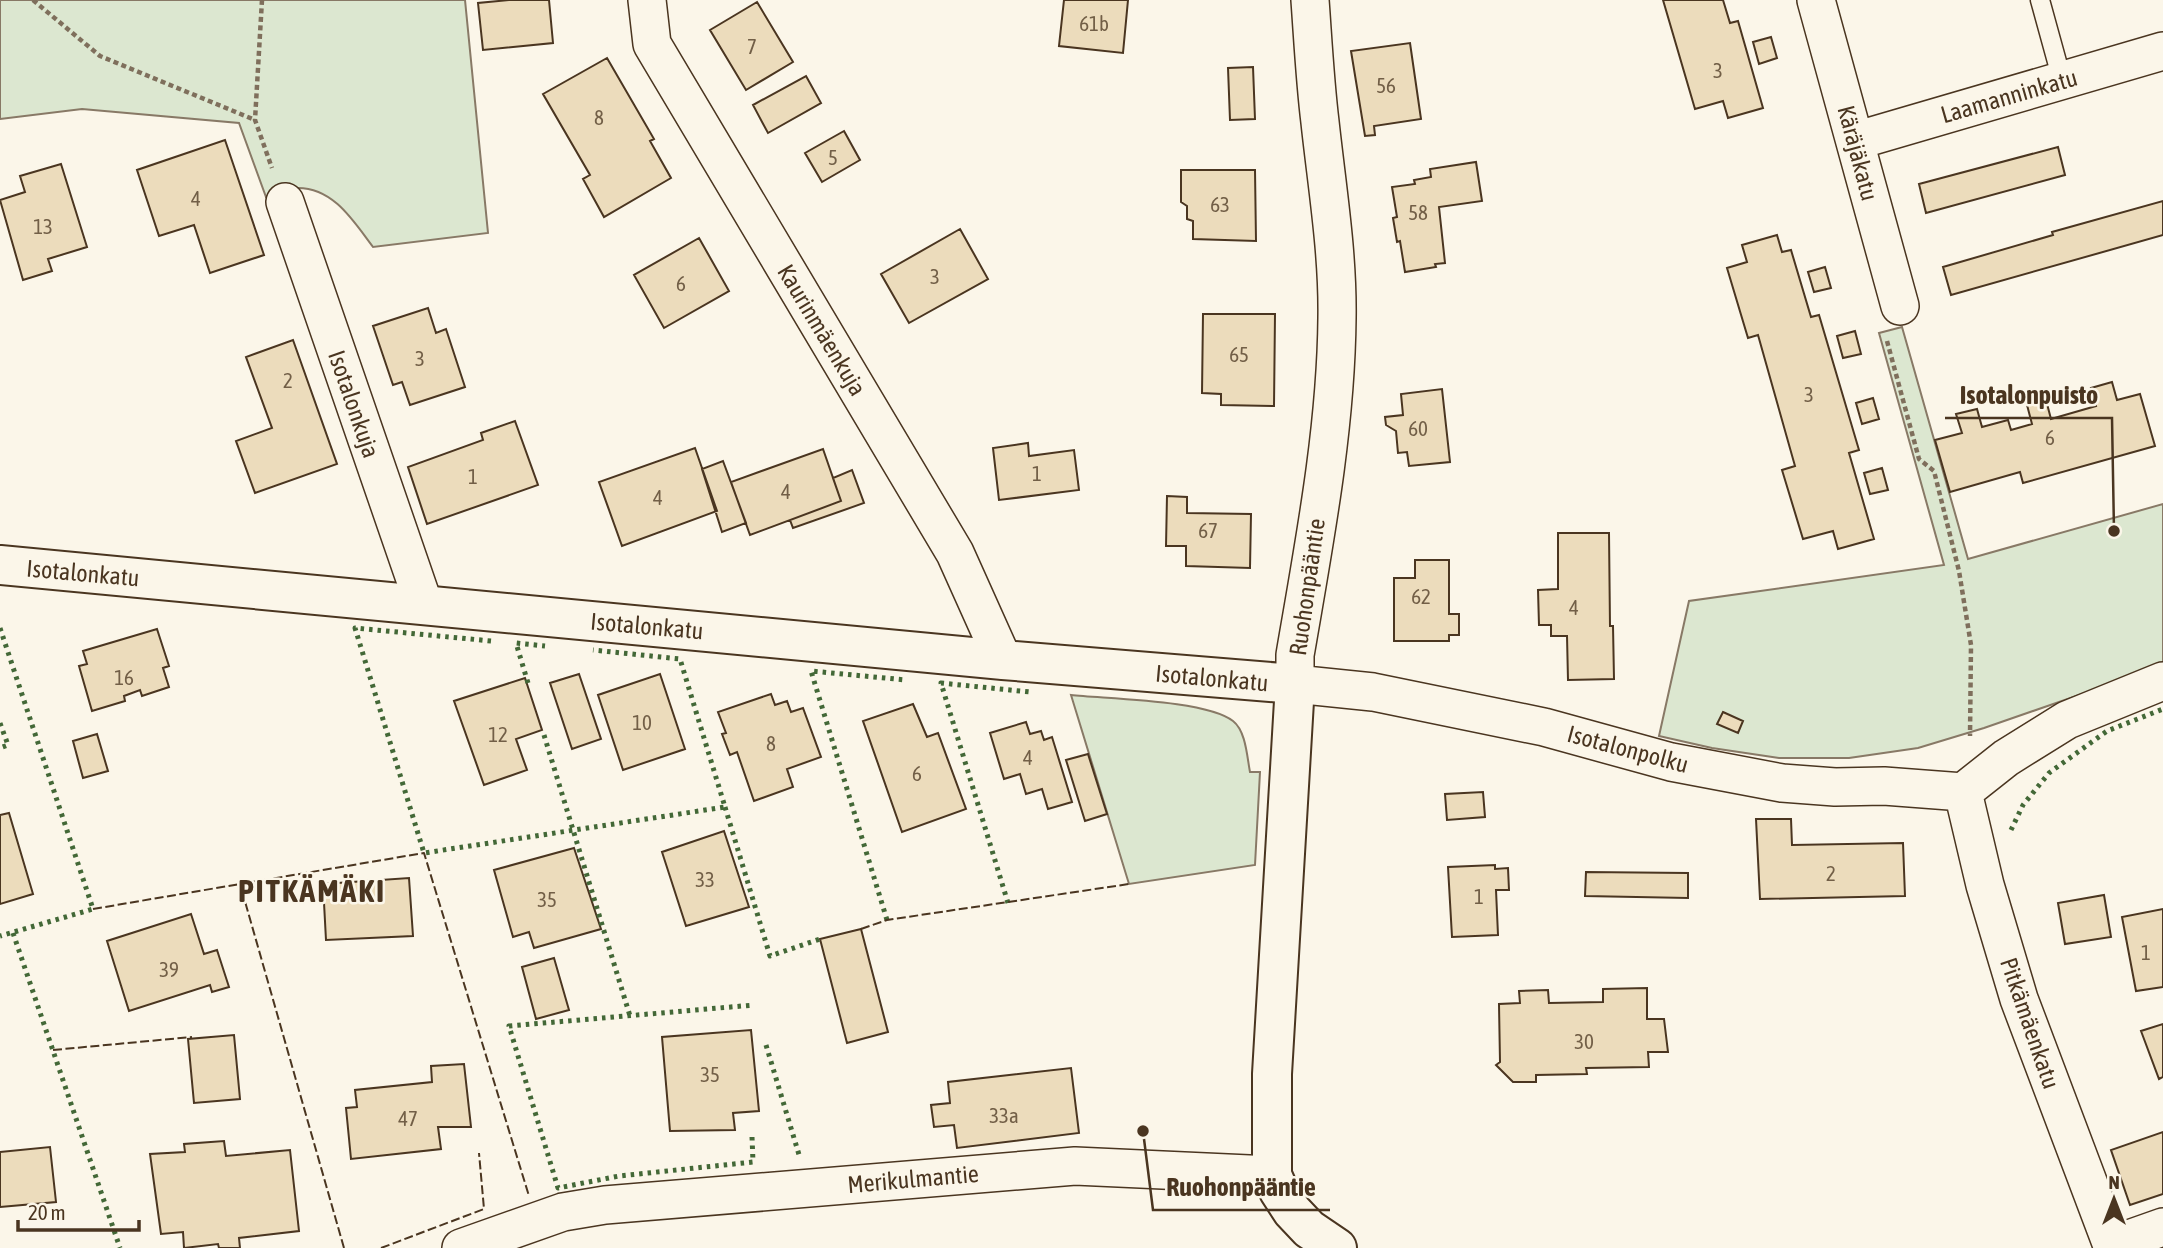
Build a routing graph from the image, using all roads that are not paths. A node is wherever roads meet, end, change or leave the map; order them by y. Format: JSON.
{"nodes":[{"id":1,"x":647,"y":0,"type":"edge"},
{"id":2,"x":1310,"y":0,"type":"edge"},
{"id":3,"x":1816,"y":0,"type":"edge"},
{"id":4,"x":2040,"y":0,"type":"edge"},
{"id":5,"x":2163,"y":51,"type":"edge"},
{"id":6,"x":2062,"y":80,"type":"junction"},
{"id":7,"x":1854,"y":141,"type":"junction"},
{"id":8,"x":285,"y":202,"type":"road end"},
{"id":9,"x":1893,"y":322,"type":"road end"},
{"id":10,"x":0,"y":565,"type":"edge"},
{"id":11,"x":424,"y":605,"type":"junction"},
{"id":12,"x":1003,"y":660,"type":"junction"},
{"id":13,"x":2163,"y":681,"type":"edge"},
{"id":14,"x":1295,"y":684,"type":"junction"},
{"id":15,"x":1963,"y":792,"type":"junction"},
{"id":16,"x":1272,"y":1175,"type":"junction"},
{"id":17,"x":2163,"y":1227,"type":"edge"},
{"id":18,"x":2110,"y":1247,"type":"edge"},
{"id":19,"x":461,"y":1248,"type":"edge"},
{"id":20,"x":1337,"y":1248,"type":"edge"}],
"edges":[{"from":1,"to":12,"type":"street","name":"Kaurinmäenkuja"},
{"from":2,"to":14,"type":"street","name":"Ruohonpääntie"},
{"from":3,"to":7,"type":"street","name":"Käräjäkatu"},
{"from":4,"to":6,"type":"lane"},
{"from":5,"to":6,"type":"street","name":"Laamanninkatu"},
{"from":6,"to":7,"type":"street","name":"Laamanninkatu"},
{"from":7,"to":9,"type":"street","name":"Käräjäkatu"},
{"from":8,"to":11,"type":"street","name":"Isotalonkuja"},
{"from":10,"to":11,"type":"street","name":"Isotalonkatu"},
{"from":11,"to":12,"type":"street","name":"Isotalonkatu"},
{"from":12,"to":14,"type":"street","name":"Isotalonkatu"},
{"from":13,"to":15,"type":"street"},
{"from":14,"to":15,"type":"street","name":"Isotalonpolku"},
{"from":14,"to":16,"type":"street","name":"Ruohonpääntie"},
{"from":15,"to":18,"type":"street","name":"Pitkämäenkatu"},
{"from":16,"to":19,"type":"street","name":"Merikulmantie"},
{"from":16,"to":20,"type":"street"},
{"from":17,"to":18,"type":"street"}]}
